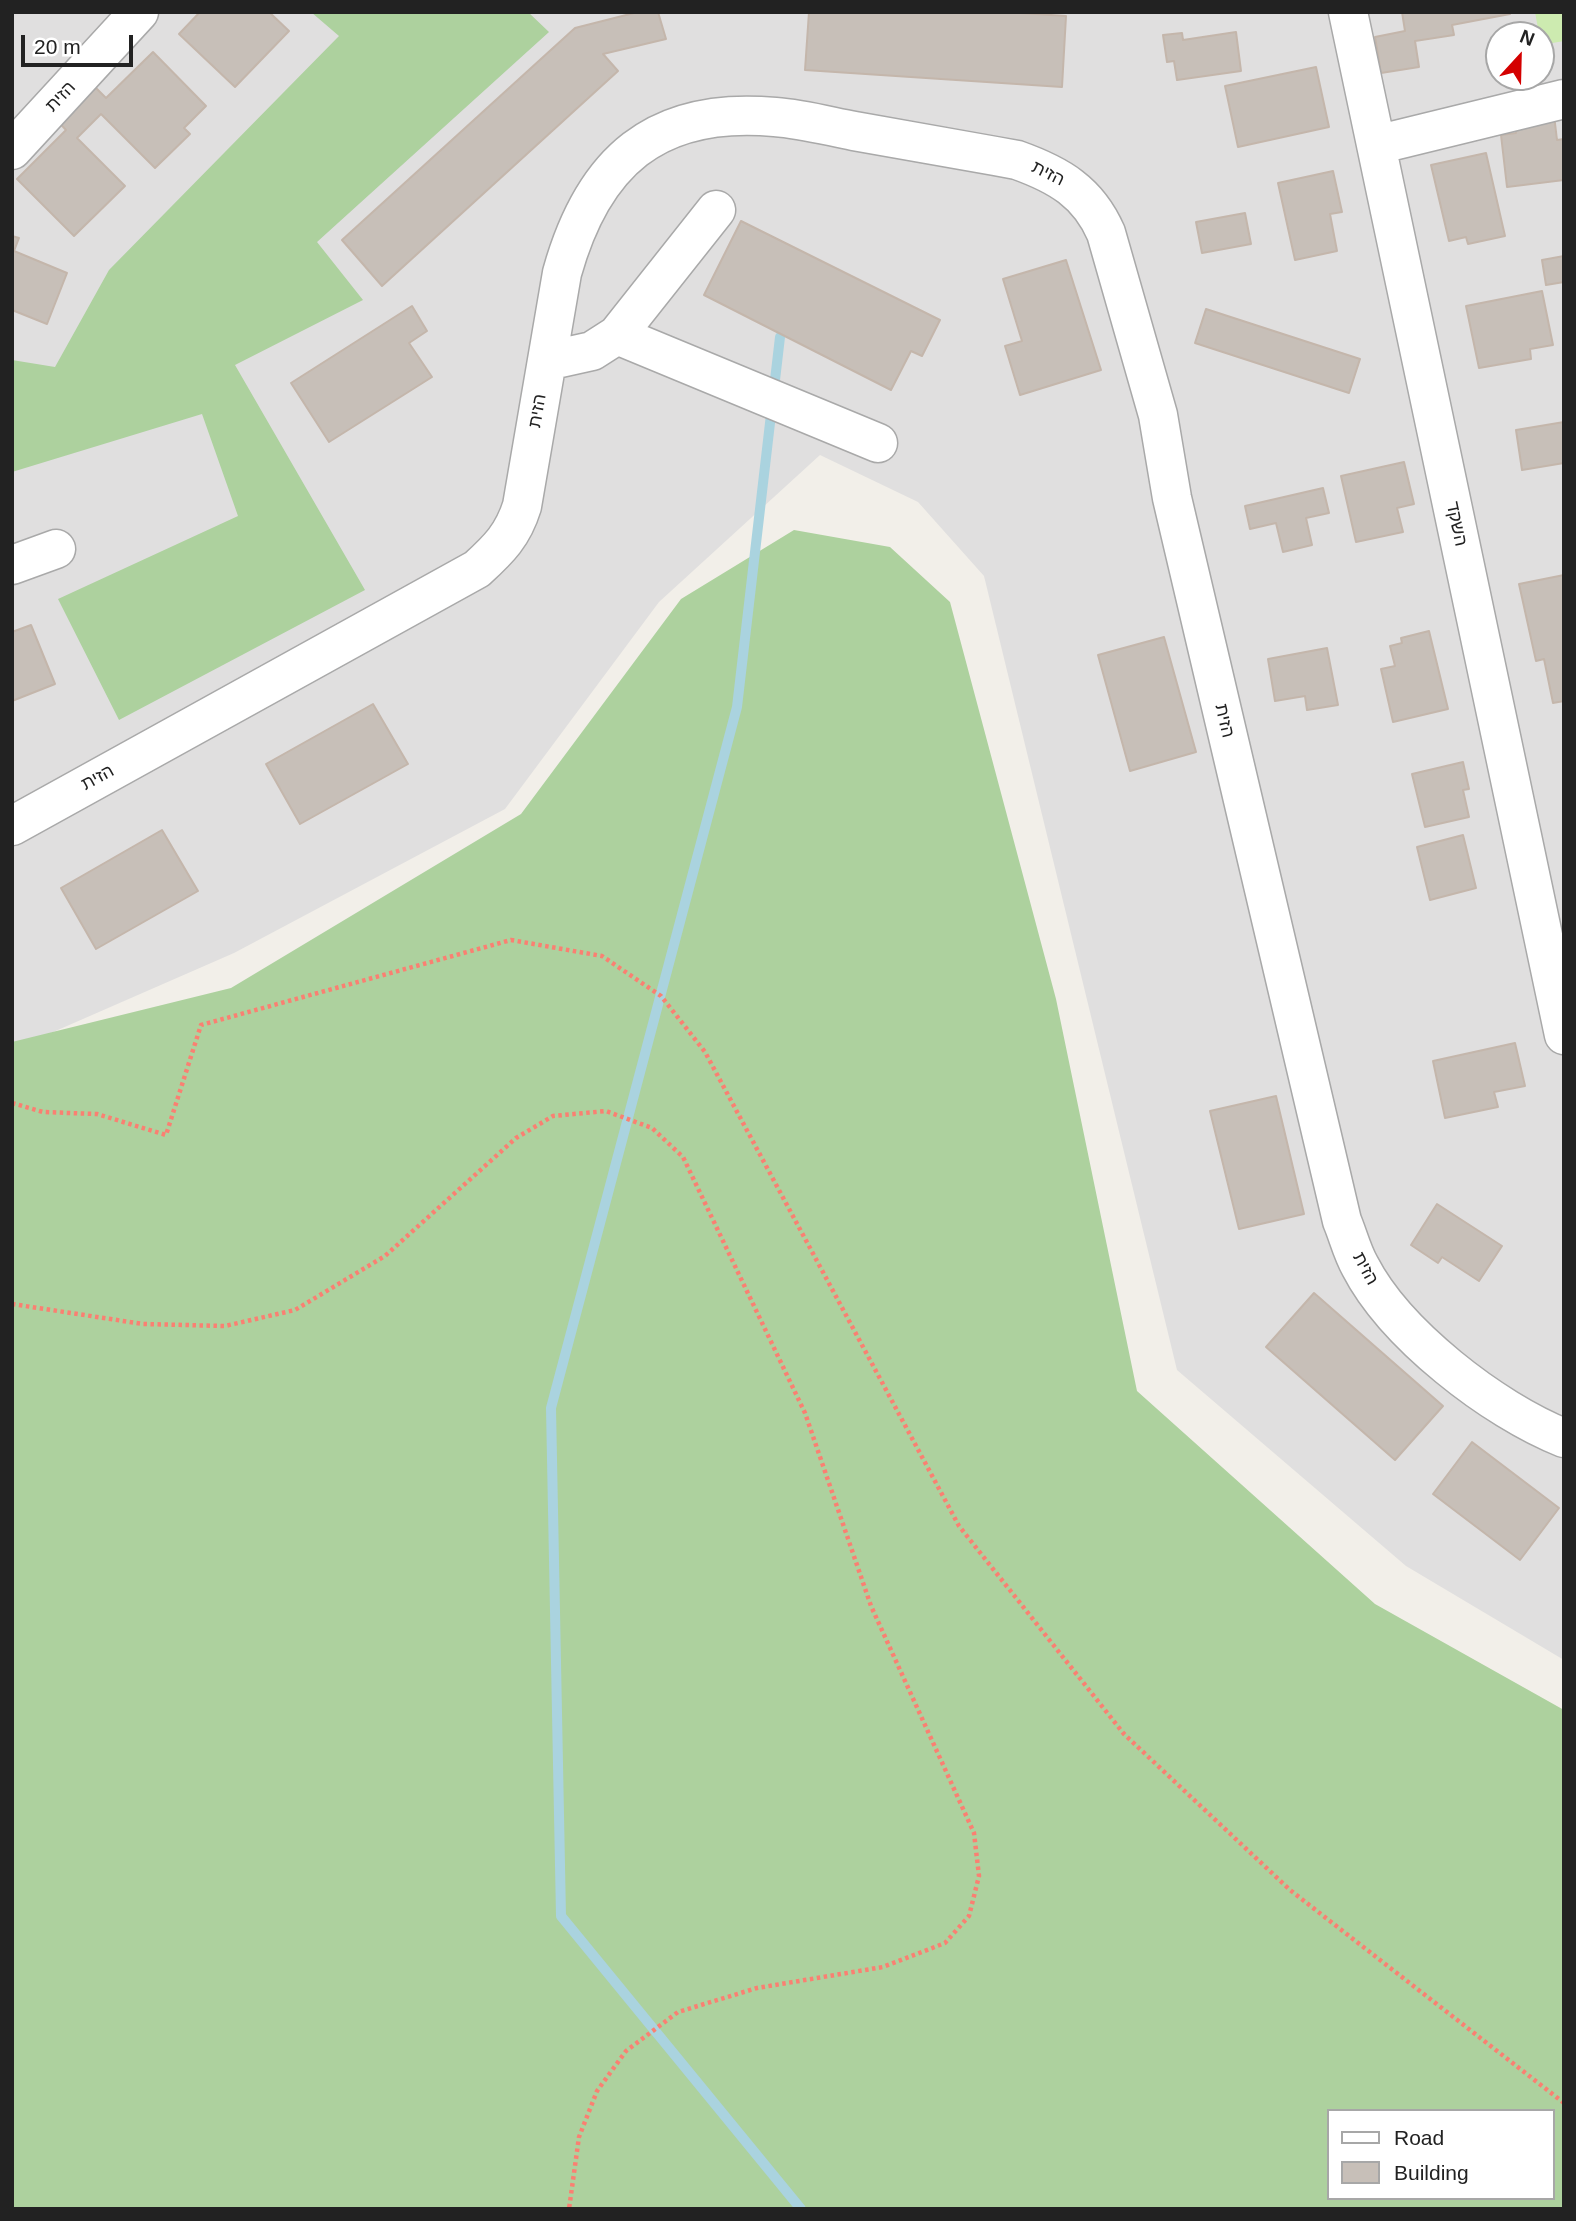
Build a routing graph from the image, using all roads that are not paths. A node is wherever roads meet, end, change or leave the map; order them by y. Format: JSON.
{"nodes":[{"id":1,"x":139,"y":12,"type":"edge"},
{"id":2,"x":1348,"y":12,"type":"edge"},
{"id":3,"x":1564,"y":99,"type":"edge"},
{"id":4,"x":1376,"y":145,"type":"junction"},
{"id":5,"x":12,"y":150,"type":"edge"},
{"id":6,"x":716,"y":210,"type":"dead end"},
{"id":7,"x":617,"y":335,"type":"junction"},
{"id":8,"x":547,"y":361,"type":"junction"},
{"id":9,"x":878,"y":443,"type":"dead end"},
{"id":10,"x":56,"y":549,"type":"dead end"},
{"id":11,"x":12,"y":565,"type":"edge"},
{"id":12,"x":12,"y":826,"type":"edge"},
{"id":13,"x":1564,"y":1035,"type":"edge"},
{"id":14,"x":1564,"y":1438,"type":"edge"}],
"edges":[{"from":1,"to":5,"type":"street","name":"הזית"},
{"from":2,"to":4,"type":"street","name":"השקד"},
{"from":3,"to":4,"type":"street"},
{"from":4,"to":13,"type":"street","name":"השקד"},
{"from":6,"to":7,"type":"street"},
{"from":7,"to":8,"type":"street"},
{"from":7,"to":9,"type":"street"},
{"from":8,"to":12,"type":"street","name":"הזית"},
{"from":8,"to":14,"type":"street","name":"הזית"},
{"from":10,"to":11,"type":"street"}]}
